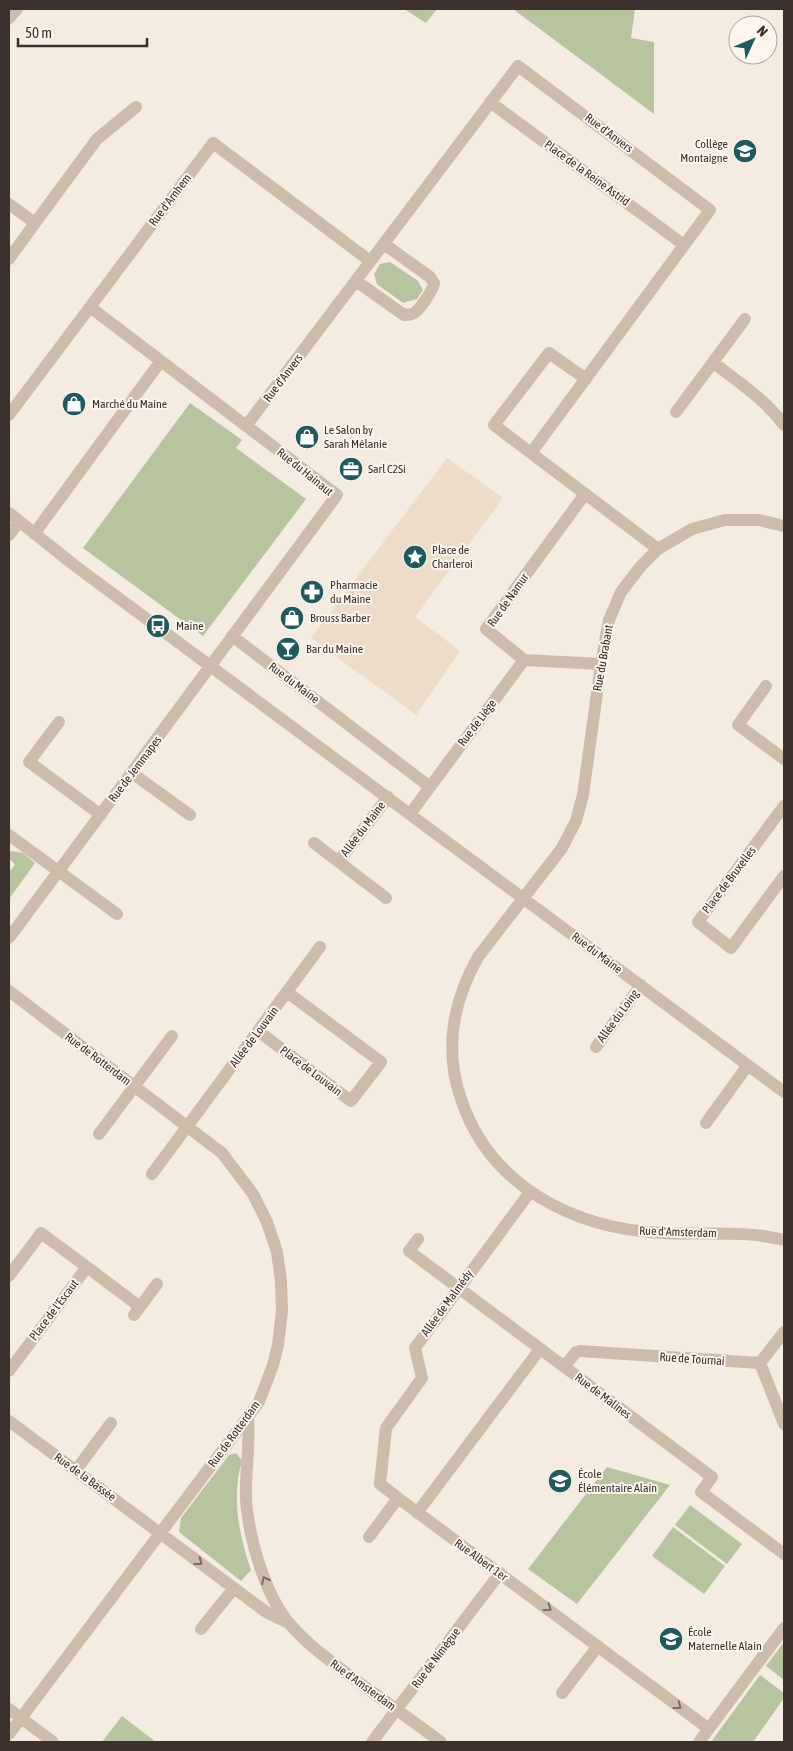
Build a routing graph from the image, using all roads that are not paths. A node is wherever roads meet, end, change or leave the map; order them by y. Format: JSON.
{"nodes":[{"id":1,"x":17,"y":9,"type":"edge"},
{"id":2,"x":9,"y":18,"type":"edge"},
{"id":3,"x":490,"y":102,"type":"junction"},
{"id":4,"x":136,"y":107,"type":"dead end"},
{"id":5,"x":9,"y":204,"type":"edge"},
{"id":6,"x":35,"y":223,"type":"junction"},
{"id":7,"x":384,"y":244,"type":"junction"},
{"id":8,"x":684,"y":244,"type":"junction"},
{"id":9,"x":9,"y":259,"type":"edge"},
{"id":10,"x":370,"y":261,"type":"junction"},
{"id":11,"x":356,"y":281,"type":"junction"},
{"id":12,"x":90,"y":307,"type":"junction"},
{"id":13,"x":745,"y":319,"type":"dead end"},
{"id":14,"x":160,"y":362,"type":"junction"},
{"id":15,"x":714,"y":363,"type":"junction"},
{"id":16,"x":586,"y":379,"type":"junction"},
{"id":17,"x":676,"y":412,"type":"dead end"},
{"id":18,"x":9,"y":415,"type":"edge"},
{"id":19,"x":784,"y":425,"type":"edge"},
{"id":20,"x":246,"y":426,"type":"junction"},
{"id":21,"x":531,"y":453,"type":"junction"},
{"id":22,"x":585,"y":494,"type":"junction"},
{"id":23,"x":9,"y":513,"type":"edge"},
{"id":24,"x":19,"y":522,"type":"junction"},
{"id":25,"x":784,"y":526,"type":"edge"},
{"id":26,"x":34,"y":534,"type":"junction"},
{"id":27,"x":9,"y":535,"type":"edge"},
{"id":28,"x":658,"y":548,"type":"junction"},
{"id":29,"x":232,"y":636,"type":"junction"},
{"id":30,"x":524,"y":660,"type":"junction"},
{"id":31,"x":601,"y":664,"type":"junction"},
{"id":32,"x":211,"y":666,"type":"junction"},
{"id":33,"x":766,"y":686,"type":"dead end"},
{"id":34,"x":59,"y":722,"type":"dead end"},
{"id":35,"x":784,"y":759,"type":"edge"},
{"id":36,"x":132,"y":773,"type":"junction"},
{"id":37,"x":430,"y":787,"type":"junction"},
{"id":38,"x":388,"y":797,"type":"junction"},
{"id":39,"x":784,"y":806,"type":"edge"},
{"id":40,"x":410,"y":814,"type":"junction"},
{"id":41,"x":101,"y":815,"type":"junction"},
{"id":42,"x":190,"y":815,"type":"dead end"},
{"id":43,"x":9,"y":835,"type":"edge"},
{"id":44,"x":314,"y":843,"type":"dead end"},
{"id":45,"x":339,"y":861,"type":"junction"},
{"id":46,"x":59,"y":871,"type":"junction"},
{"id":47,"x":784,"y":876,"type":"edge"},
{"id":48,"x":386,"y":898,"type":"dead end"},
{"id":49,"x":523,"y":898,"type":"junction"},
{"id":50,"x":117,"y":914,"type":"dead end"},
{"id":51,"x":9,"y":938,"type":"edge"},
{"id":52,"x":320,"y":947,"type":"dead end"},
{"id":53,"x":641,"y":985,"type":"junction"},
{"id":54,"x":9,"y":991,"type":"edge"},
{"id":55,"x":287,"y":992,"type":"junction"},
{"id":56,"x":258,"y":1031,"type":"junction"},
{"id":57,"x":172,"y":1036,"type":"dead end"},
{"id":58,"x":596,"y":1047,"type":"dead end"},
{"id":59,"x":748,"y":1065,"type":"junction"},
{"id":60,"x":134,"y":1087,"type":"junction"},
{"id":61,"x":784,"y":1091,"type":"edge"},
{"id":62,"x":706,"y":1123,"type":"dead end"},
{"id":63,"x":187,"y":1127,"type":"junction"},
{"id":64,"x":99,"y":1134,"type":"dead end"},
{"id":65,"x":152,"y":1174,"type":"dead end"},
{"id":66,"x":530,"y":1192,"type":"junction"},
{"id":67,"x":418,"y":1239,"type":"dead end"},
{"id":68,"x":784,"y":1240,"type":"edge"},
{"id":69,"x":87,"y":1267,"type":"junction"},
{"id":70,"x":9,"y":1276,"type":"edge"},
{"id":71,"x":157,"y":1284,"type":"dead end"},
{"id":72,"x":458,"y":1288,"type":"junction"},
{"id":73,"x":784,"y":1332,"type":"edge"},
{"id":74,"x":540,"y":1348,"type":"junction"},
{"id":75,"x":760,"y":1363,"type":"junction"},
{"id":76,"x":564,"y":1367,"type":"junction"},
{"id":77,"x":9,"y":1371,"type":"edge"},
{"id":78,"x":248,"y":1418,"type":"junction"},
{"id":79,"x":9,"y":1421,"type":"edge"},
{"id":80,"x":110,"y":1423,"type":"dead end"},
{"id":81,"x":784,"y":1424,"type":"edge"},
{"id":82,"x":76,"y":1470,"type":"junction"},
{"id":83,"x":398,"y":1498,"type":"junction"},
{"id":84,"x":417,"y":1514,"type":"junction"},
{"id":85,"x":160,"y":1532,"type":"junction"},
{"id":86,"x":369,"y":1536,"type":"dead end"},
{"id":87,"x":784,"y":1554,"type":"edge"},
{"id":88,"x":500,"y":1573,"type":"junction"},
{"id":89,"x":234,"y":1588,"type":"junction"},
{"id":90,"x":289,"y":1623,"type":"junction"},
{"id":91,"x":784,"y":1628,"type":"edge"},
{"id":92,"x":201,"y":1629,"type":"dead end"},
{"id":93,"x":598,"y":1646,"type":"junction"},
{"id":94,"x":562,"y":1693,"type":"dead end"},
{"id":95,"x":9,"y":1709,"type":"edge"},
{"id":96,"x":396,"y":1710,"type":"junction"},
{"id":97,"x":21,"y":1718,"type":"junction"},
{"id":98,"x":709,"y":1729,"type":"junction"},
{"id":99,"x":9,"y":1734,"type":"edge"},
{"id":100,"x":53,"y":1742,"type":"edge"},
{"id":101,"x":372,"y":1742,"type":"edge"},
{"id":102,"x":441,"y":1742,"type":"edge"},
{"id":103,"x":699,"y":1742,"type":"edge"}],
"edges":[{"from":1,"to":2,"type":"street"},
{"from":3,"to":7,"type":"street","name":"Rue d'Anvers"},
{"from":3,"to":8,"type":"street","name":"Place de la Reine Astrid"},
{"from":3,"to":8,"type":"street","name":"Rue d'Anvers"},
{"from":4,"to":6,"type":"street"},
{"from":5,"to":6,"type":"street"},
{"from":6,"to":9,"type":"street"},
{"from":7,"to":10,"type":"street","name":"Rue d'Anvers"},
{"from":7,"to":11,"type":"street"},
{"from":8,"to":16,"type":"street","name":"Rue d'Anvers"},
{"from":10,"to":11,"type":"street","name":"Rue d'Anvers"},
{"from":10,"to":12,"type":"street","name":"Rue d'Arnhem"},
{"from":11,"to":20,"type":"street","name":"Rue d'Anvers"},
{"from":12,"to":14,"type":"street","name":"Rue du Hainaut"},
{"from":12,"to":18,"type":"street","name":"Rue d'Arnhem"},
{"from":13,"to":15,"type":"street"},
{"from":14,"to":20,"type":"street","name":"Rue du Hainaut"},
{"from":14,"to":26,"type":"street"},
{"from":15,"to":17,"type":"street"},
{"from":15,"to":19,"type":"street"},
{"from":16,"to":21,"type":"street","name":"Rue d'Anvers"},
{"from":16,"to":21,"type":"street"},
{"from":20,"to":29,"type":"street","name":"Rue du Hainaut"},
{"from":21,"to":22,"type":"street"},
{"from":22,"to":28,"type":"street"},
{"from":22,"to":30,"type":"street","name":"Rue de Namur"},
{"from":23,"to":24,"type":"street","name":"Rue du Maine"},
{"from":24,"to":26,"type":"street","name":"Rue du Maine"},
{"from":24,"to":27,"type":"street"},
{"from":25,"to":28,"type":"street","name":"Rue du Brabant"},
{"from":26,"to":32,"type":"street","name":"Rue du Maine"},
{"from":28,"to":31,"type":"street","name":"Rue du Brabant"},
{"from":29,"to":32,"type":"street"},
{"from":29,"to":37,"type":"street","name":"Rue du Maine"},
{"from":30,"to":31,"type":"street"},
{"from":30,"to":37,"type":"street","name":"Rue de Liège"},
{"from":31,"to":49,"type":"street","name":"Rue du Brabant"},
{"from":32,"to":36,"type":"street","name":"Rue de Jemmapes"},
{"from":32,"to":38,"type":"street","name":"Rue du Maine"},
{"from":33,"to":35,"type":"street"},
{"from":34,"to":41,"type":"street"},
{"from":36,"to":41,"type":"street","name":"Rue de Jemmapes"},
{"from":36,"to":42,"type":"street"},
{"from":37,"to":40,"type":"street"},
{"from":38,"to":40,"type":"street","name":"Rue du Maine"},
{"from":38,"to":45,"type":"street","name":"Allée du Maine"},
{"from":39,"to":47,"type":"street","name":"Place de Bruxelles"},
{"from":40,"to":49,"type":"street","name":"Rue du Maine"},
{"from":41,"to":46,"type":"street","name":"Rue de Jemmapes"},
{"from":43,"to":46,"type":"street"},
{"from":44,"to":45,"type":"street","name":"Allée du Maine"},
{"from":45,"to":48,"type":"street","name":"Allée du Maine"},
{"from":46,"to":50,"type":"street"},
{"from":46,"to":51,"type":"street","name":"Rue de Jemmapes"},
{"from":49,"to":53,"type":"street","name":"Rue du Maine"},
{"from":49,"to":66,"type":"street","name":"Rue d'Amsterdam"},
{"from":52,"to":55,"type":"street","name":"Allée de Louvain"},
{"from":53,"to":58,"type":"street","name":"Allée du Loing"},
{"from":53,"to":59,"type":"street","name":"Rue du Maine"},
{"from":54,"to":60,"type":"street","name":"Rue de Rotterdam"},
{"from":55,"to":56,"type":"street","name":"Allée de Louvain"},
{"from":55,"to":56,"type":"street","name":"Place de Louvain"},
{"from":56,"to":63,"type":"street","name":"Allée de Louvain"},
{"from":57,"to":60,"type":"street"},
{"from":59,"to":61,"type":"street","name":"Rue du Maine"},
{"from":59,"to":62,"type":"street"},
{"from":60,"to":63,"type":"street","name":"Rue de Rotterdam"},
{"from":60,"to":64,"type":"street"},
{"from":63,"to":65,"type":"street","name":"Allée de Louvain"},
{"from":63,"to":78,"type":"street","name":"Rue de Rotterdam"},
{"from":66,"to":68,"type":"street","name":"Rue d'Amsterdam"},
{"from":66,"to":72,"type":"street","name":"Allée de Malmédy"},
{"from":67,"to":72,"type":"street","name":"Rue de Malines"},
{"from":69,"to":70,"type":"street","name":"Place de l'Escaut"},
{"from":69,"to":71,"type":"street"},
{"from":69,"to":77,"type":"street","name":"Place de l'Escaut"},
{"from":72,"to":74,"type":"street","name":"Rue de Malines"},
{"from":72,"to":83,"type":"street","name":"Allée de Malmédy"},
{"from":73,"to":75,"type":"street"},
{"from":74,"to":76,"type":"street","name":"Rue de Malines"},
{"from":74,"to":84,"type":"street"},
{"from":75,"to":76,"type":"street","name":"Rue de Tournai"},
{"from":75,"to":81,"type":"street"},
{"from":76,"to":87,"type":"street","name":"Rue de Malines"},
{"from":78,"to":85,"type":"street","name":"Rue de Rotterdam"},
{"from":90,"to":78,"type":"street","name":"Rue d'Amsterdam","one_way":true},
{"from":79,"to":82,"type":"street","name":"Rue de la Bassée"},
{"from":80,"to":82,"type":"street"},
{"from":82,"to":85,"type":"street","name":"Rue de la Bassée"},
{"from":83,"to":84,"type":"street","name":"Allée de Malmédy"},
{"from":83,"to":86,"type":"street"},
{"from":84,"to":88,"type":"street","name":"Rue Albert 1er"},
{"from":85,"to":89,"type":"street","name":"Rue d'Amsterdam","one_way":true},
{"from":85,"to":97,"type":"street","name":"Rue de Rotterdam"},
{"from":88,"to":93,"type":"street","name":"Rue Albert 1er","one_way":true},
{"from":88,"to":96,"type":"street","name":"Rue de Nimègue"},
{"from":89,"to":90,"type":"street","name":"Rue d'Amsterdam"},
{"from":89,"to":92,"type":"street"},
{"from":90,"to":96,"type":"street","name":"Rue d'Amsterdam"},
{"from":91,"to":98,"type":"street"},
{"from":93,"to":94,"type":"street"},
{"from":93,"to":98,"type":"street","name":"Rue Albert 1er","one_way":true},
{"from":95,"to":97,"type":"street"},
{"from":96,"to":101,"type":"street","name":"Rue de Nimègue"},
{"from":96,"to":102,"type":"street","name":"Rue d'Amsterdam"},
{"from":97,"to":99,"type":"street","name":"Rue de Rotterdam"},
{"from":97,"to":100,"type":"street"},
{"from":98,"to":103,"type":"street"}]}
